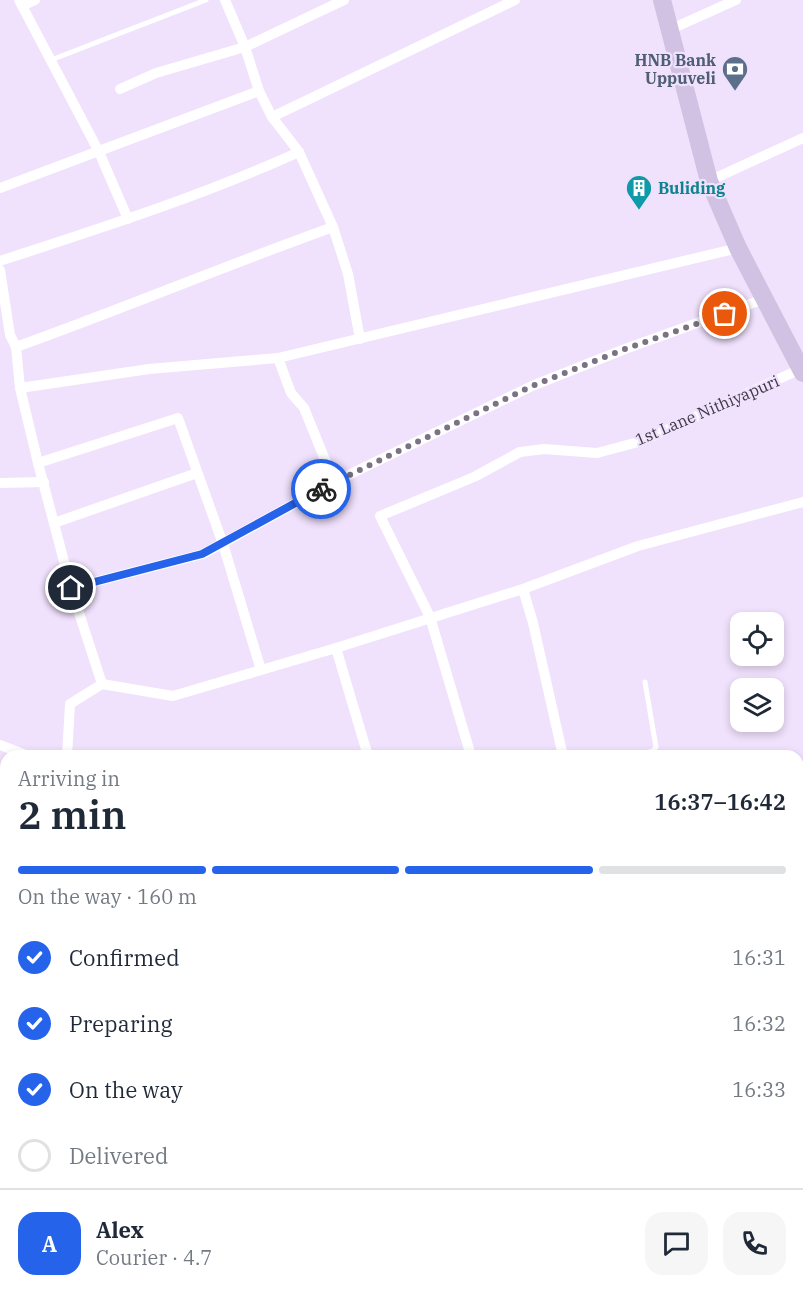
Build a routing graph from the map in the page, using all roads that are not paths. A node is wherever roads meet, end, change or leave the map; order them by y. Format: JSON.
{"nodes":[{"id":1,"x":35,"y":0,"type":"edge"},
{"id":2,"x":206,"y":0,"type":"edge"},
{"id":3,"x":225,"y":0,"type":"edge"},
{"id":4,"x":344,"y":0,"type":"edge"},
{"id":5,"x":515,"y":0,"type":"edge"},
{"id":6,"x":662,"y":0,"type":"edge"},
{"id":7,"x":736,"y":0,"type":"edge"},
{"id":8,"x":20,"y":3,"type":"edge"},
{"id":9,"x":669,"y":30,"type":"junction"},
{"id":10,"x":245,"y":47,"type":"junction"},
{"id":11,"x":51,"y":60,"type":"junction"},
{"id":12,"x":120,"y":90,"type":"dead end"},
{"id":13,"x":259,"y":91,"type":"junction"},
{"id":14,"x":272,"y":117,"type":"junction"},
{"id":15,"x":803,"y":138,"type":"edge"},
{"id":16,"x":99,"y":152,"type":"junction"},
{"id":17,"x":299,"y":152,"type":"junction"},
{"id":18,"x":709,"y":181,"type":"junction"},
{"id":19,"x":0,"y":188,"type":"edge"},
{"id":20,"x":129,"y":219,"type":"junction"},
{"id":21,"x":333,"y":227,"type":"junction"},
{"id":22,"x":738,"y":248,"type":"junction"},
{"id":23,"x":0,"y":261,"type":"edge"},
{"id":24,"x":0,"y":270,"type":"edge"},
{"id":25,"x":764,"y":299,"type":"junction"},
{"id":26,"x":5,"y":335,"type":"edge"},
{"id":27,"x":360,"y":339,"type":"junction"},
{"id":28,"x":16,"y":347,"type":"junction"},
{"id":29,"x":278,"y":358,"type":"junction"},
{"id":30,"x":802,"y":370,"type":"edge"},
{"id":31,"x":20,"y":388,"type":"junction"},
{"id":32,"x":38,"y":463,"type":"junction"},
{"id":33,"x":197,"y":473,"type":"junction"},
{"id":34,"x":334,"y":482,"type":"junction"},
{"id":35,"x":0,"y":483,"type":"edge"},
{"id":36,"x":44,"y":483,"type":"junction"},
{"id":37,"x":803,"y":502,"type":"edge"},
{"id":38,"x":54,"y":524,"type":"junction"},
{"id":39,"x":223,"y":544,"type":"junction"},
{"id":40,"x":71,"y":588,"type":"junction"},
{"id":41,"x":523,"y":589,"type":"junction"},
{"id":42,"x":430,"y":617,"type":"junction"},
{"id":43,"x":336,"y":648,"type":"junction"},
{"id":44,"x":261,"y":670,"type":"junction"},
{"id":45,"x":645,"y":682,"type":"dead end"},
{"id":46,"x":102,"y":684,"type":"junction"},
{"id":47,"x":67,"y":750,"type":"edge"},
{"id":48,"x":366,"y":750,"type":"edge"},
{"id":49,"x":469,"y":750,"type":"edge"},
{"id":50,"x":562,"y":750,"type":"edge"},
{"id":51,"x":653,"y":750,"type":"edge"}],
"edges":[{"from":1,"to":8,"type":"street"},
{"from":2,"to":11,"type":"lane"},
{"from":3,"to":10,"type":"street"},
{"from":4,"to":10,"type":"street"},
{"from":5,"to":14,"type":"street"},
{"from":6,"to":9,"type":"main road"},
{"from":7,"to":9,"type":"street"},
{"from":8,"to":11,"type":"street"},
{"from":9,"to":18,"type":"main road"},
{"from":10,"to":12,"type":"street"},
{"from":10,"to":13,"type":"street"},
{"from":11,"to":16,"type":"street"},
{"from":13,"to":14,"type":"street"},
{"from":13,"to":16,"type":"street"},
{"from":14,"to":17,"type":"street"},
{"from":15,"to":18,"type":"street"},
{"from":16,"to":19,"type":"street"},
{"from":16,"to":20,"type":"street"},
{"from":17,"to":20,"type":"street"},
{"from":17,"to":21,"type":"street"},
{"from":18,"to":22,"type":"main road"},
{"from":20,"to":23,"type":"street"},
{"from":21,"to":27,"type":"street"},
{"from":21,"to":28,"type":"street"},
{"from":22,"to":25,"type":"main road"},
{"from":22,"to":27,"type":"street"},
{"from":24,"to":26,"type":"street"},
{"from":25,"to":30,"type":"main road"},
{"from":25,"to":34,"type":"street"},
{"from":26,"to":28,"type":"street"},
{"from":27,"to":29,"type":"street"},
{"from":28,"to":31,"type":"street"},
{"from":29,"to":31,"type":"street"},
{"from":29,"to":34,"type":"street"},
{"from":30,"to":42,"type":"street","name":"1st Lane Nithiyapuri"},
{"from":31,"to":32,"type":"street"},
{"from":32,"to":33,"type":"street"},
{"from":32,"to":36,"type":"street"},
{"from":33,"to":38,"type":"street"},
{"from":33,"to":39,"type":"street"},
{"from":34,"to":39,"type":"street"},
{"from":35,"to":36,"type":"street"},
{"from":36,"to":38,"type":"street"},
{"from":37,"to":41,"type":"street"},
{"from":38,"to":40,"type":"street"},
{"from":39,"to":40,"type":"street"},
{"from":39,"to":44,"type":"street"},
{"from":40,"to":46,"type":"street"},
{"from":41,"to":42,"type":"street"},
{"from":41,"to":50,"type":"street"},
{"from":42,"to":43,"type":"street"},
{"from":42,"to":49,"type":"street"},
{"from":43,"to":44,"type":"street"},
{"from":43,"to":48,"type":"street"},
{"from":44,"to":46,"type":"street"},
{"from":45,"to":51,"type":"lane"},
{"from":46,"to":47,"type":"street"}]}
